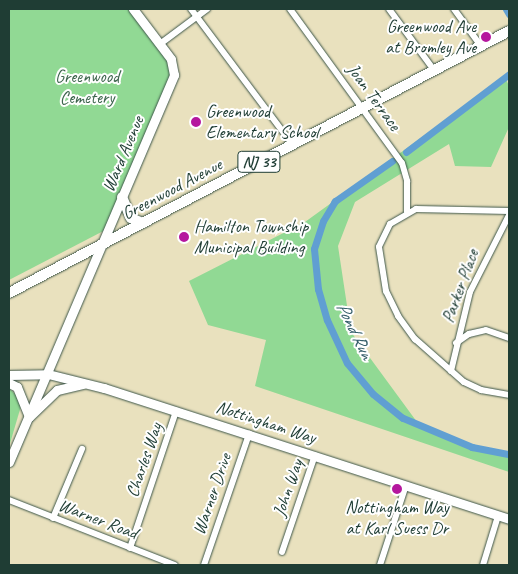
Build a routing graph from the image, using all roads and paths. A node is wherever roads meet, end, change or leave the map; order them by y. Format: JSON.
{"nodes":[{"id":1,"x":133,"y":9,"type":"edge"},
{"id":2,"x":191,"y":9,"type":"edge"},
{"id":3,"x":207,"y":9,"type":"edge"},
{"id":4,"x":290,"y":9,"type":"edge"},
{"id":5,"x":389,"y":9,"type":"edge"},
{"id":6,"x":454,"y":9,"type":"edge"},
{"id":7,"x":197,"y":16,"type":"junction"},
{"id":8,"x":509,"y":31,"type":"edge"},
{"id":9,"x":160,"y":44,"type":"junction"},
{"id":10,"x":481,"y":46,"type":"junction"},
{"id":11,"x":434,"y":70,"type":"junction"},
{"id":12,"x":363,"y":107,"type":"junction"},
{"id":13,"x":292,"y":144,"type":"junction"},
{"id":14,"x":122,"y":197,"type":"junction"},
{"id":15,"x":509,"y":211,"type":"edge"},
{"id":16,"x":406,"y":212,"type":"junction"},
{"id":17,"x":509,"y":215,"type":"edge"},
{"id":18,"x":143,"y":223,"type":"junction"},
{"id":19,"x":103,"y":243,"type":"junction"},
{"id":20,"x":9,"y":293,"type":"edge"},
{"id":21,"x":509,"y":338,"type":"edge"},
{"id":22,"x":456,"y":343,"type":"junction"},
{"id":23,"x":451,"y":371,"type":"junction"},
{"id":24,"x":48,"y":374,"type":"junction"},
{"id":25,"x":9,"y":375,"type":"edge"},
{"id":26,"x":9,"y":383,"type":"edge"},
{"id":27,"x":86,"y":383,"type":"junction"},
{"id":28,"x":509,"y":395,"type":"edge"},
{"id":29,"x":176,"y":410,"type":"junction"},
{"id":30,"x":29,"y":417,"type":"junction"},
{"id":31,"x":249,"y":434,"type":"junction"},
{"id":32,"x":82,"y":449,"type":"dead end"},
{"id":33,"x":315,"y":455,"type":"junction"},
{"id":34,"x":9,"y":462,"type":"edge"},
{"id":35,"x":406,"y":485,"type":"junction"},
{"id":36,"x":9,"y":500,"type":"edge"},
{"id":37,"x":498,"y":516,"type":"junction"},
{"id":38,"x":53,"y":518,"type":"junction"},
{"id":39,"x":509,"y":519,"type":"edge"},
{"id":40,"x":130,"y":548,"type":"junction"},
{"id":41,"x":282,"y":552,"type":"dead end"},
{"id":42,"x":175,"y":565,"type":"edge"},
{"id":43,"x":204,"y":565,"type":"edge"},
{"id":44,"x":380,"y":565,"type":"edge"},
{"id":45,"x":483,"y":565,"type":"edge"}],
"edges":[{"from":1,"to":9,"type":"street","name":"Ward Avenue"},
{"from":2,"to":7,"type":"street"},
{"from":3,"to":7,"type":"street"},
{"from":4,"to":12,"type":"street","name":"Joan Terrace"},
{"from":5,"to":11,"type":"street"},
{"from":6,"to":10,"type":"street"},
{"from":7,"to":9,"type":"street"},
{"from":7,"to":13,"type":"street"},
{"from":8,"to":10,"type":"main road","name":"Greenwood Avenue","number":"NJ 33"},
{"from":9,"to":14,"type":"street","name":"Ward Avenue"},
{"from":10,"to":11,"type":"main road","name":"Greenwood Avenue","number":"NJ 33"},
{"from":11,"to":12,"type":"main road","name":"Greenwood Avenue","number":"NJ 33"},
{"from":12,"to":13,"type":"main road","name":"Greenwood Avenue","number":"NJ 33"},
{"from":12,"to":16,"type":"street","name":"Joan Terrace"},
{"from":13,"to":18,"type":"main road","name":"Greenwood Avenue","number":"NJ 33"},
{"from":14,"to":18,"type":"main road"},
{"from":14,"to":19,"type":"street","name":"Ward Avenue"},
{"from":15,"to":16,"type":"street"},
{"from":16,"to":23,"type":"street"},
{"from":17,"to":22,"type":"street","name":"Parker Place"},
{"from":18,"to":19,"type":"main road","name":"Greenwood Avenue","number":"NJ 33"},
{"from":19,"to":20,"type":"main road","name":"Greenwood Avenue","number":"NJ 33"},
{"from":19,"to":24,"type":"street","name":"Ward Avenue"},
{"from":21,"to":22,"type":"street"},
{"from":22,"to":23,"type":"street","name":"Parker Place"},
{"from":23,"to":28,"type":"street"},
{"from":24,"to":25,"type":"street","name":"Nottingham Way"},
{"from":24,"to":27,"type":"street","name":"Nottingham Way"},
{"from":24,"to":30,"type":"street","name":"Ward Avenue"},
{"from":26,"to":30,"type":"street"},
{"from":27,"to":29,"type":"street","name":"Nottingham Way"},
{"from":27,"to":30,"type":"street"},
{"from":29,"to":31,"type":"street","name":"Nottingham Way"},
{"from":29,"to":40,"type":"street","name":"Charles Way"},
{"from":30,"to":34,"type":"street","name":"Ward Avenue"},
{"from":31,"to":33,"type":"street","name":"Nottingham Way"},
{"from":31,"to":43,"type":"street","name":"Warner Drive"},
{"from":32,"to":38,"type":"street"},
{"from":33,"to":35,"type":"street","name":"Nottingham Way"},
{"from":33,"to":41,"type":"street","name":"John Way"},
{"from":35,"to":37,"type":"street","name":"Nottingham Way"},
{"from":35,"to":44,"type":"street"},
{"from":36,"to":38,"type":"street","name":"Warner Road"},
{"from":37,"to":39,"type":"street","name":"Nottingham Way"},
{"from":37,"to":45,"type":"street"},
{"from":38,"to":40,"type":"street","name":"Warner Road"},
{"from":40,"to":42,"type":"street","name":"Warner Road"}]}
